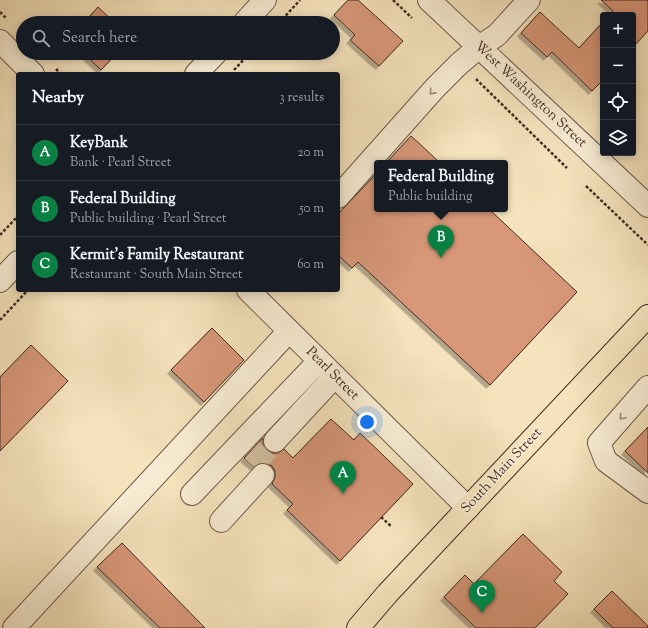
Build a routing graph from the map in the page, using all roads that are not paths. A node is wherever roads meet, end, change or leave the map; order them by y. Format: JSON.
{"nodes":[{"id":1,"x":265,"y":0,"type":"edge"},
{"id":2,"x":429,"y":0,"type":"edge"},
{"id":3,"x":529,"y":0,"type":"edge"},
{"id":4,"x":250,"y":16,"type":"edge"},
{"id":5,"x":0,"y":41,"type":"edge"},
{"id":6,"x":479,"y":47,"type":"junction"},
{"id":7,"x":16,"y":57,"type":"edge"},
{"id":8,"x":19,"y":60,"type":"edge"},
{"id":9,"x":209,"y":60,"type":"edge"},
{"id":10,"x":31,"y":72,"type":"edge"},
{"id":11,"x":198,"y":72,"type":"edge"},
{"id":12,"x":340,"y":195,"type":"edge"},
{"id":13,"x":648,"y":206,"type":"edge"},
{"id":14,"x":16,"y":264,"type":"edge"},
{"id":15,"x":0,"y":281,"type":"edge"},
{"id":16,"x":250,"y":292,"type":"edge"},
{"id":17,"x":648,"y":316,"type":"edge"},
{"id":18,"x":289,"y":331,"type":"junction"},
{"id":19,"x":331,"y":373,"type":"junction"},
{"id":20,"x":648,"y":387,"type":"edge"},
{"id":21,"x":280,"y":446,"type":"tunnel mouth"},
{"id":22,"x":258,"y":470,"type":"tunnel mouth"},
{"id":23,"x":648,"y":492,"type":"edge"},
{"id":24,"x":468,"y":508,"type":"junction"},
{"id":25,"x":14,"y":628,"type":"edge"},
{"id":26,"x":358,"y":628,"type":"edge"}],
"edges":[{"from":1,"to":4,"type":"street"},
{"from":2,"to":6,"type":"street","name":"West Washington Street"},
{"from":3,"to":6,"type":"street"},
{"from":5,"to":7,"type":"street"},
{"from":6,"to":12,"type":"street","one_way":true},
{"from":6,"to":13,"type":"street","name":"West Washington Street"},
{"from":8,"to":10,"type":"street"},
{"from":9,"to":11,"type":"street"},
{"from":14,"to":15,"type":"street"},
{"from":16,"to":18,"type":"street","name":"Pearl Street"},
{"from":17,"to":24,"type":"main road","name":"South Main Street"},
{"from":18,"to":19,"type":"street","name":"Pearl Street"},
{"from":18,"to":25,"type":"street"},
{"from":19,"to":21,"type":"street"},
{"from":19,"to":22,"type":"street"},
{"from":19,"to":24,"type":"street","name":"Pearl Street"},
{"from":20,"to":23,"type":"street","one_way":true},
{"from":24,"to":26,"type":"main road","name":"South Main Street"}]}
